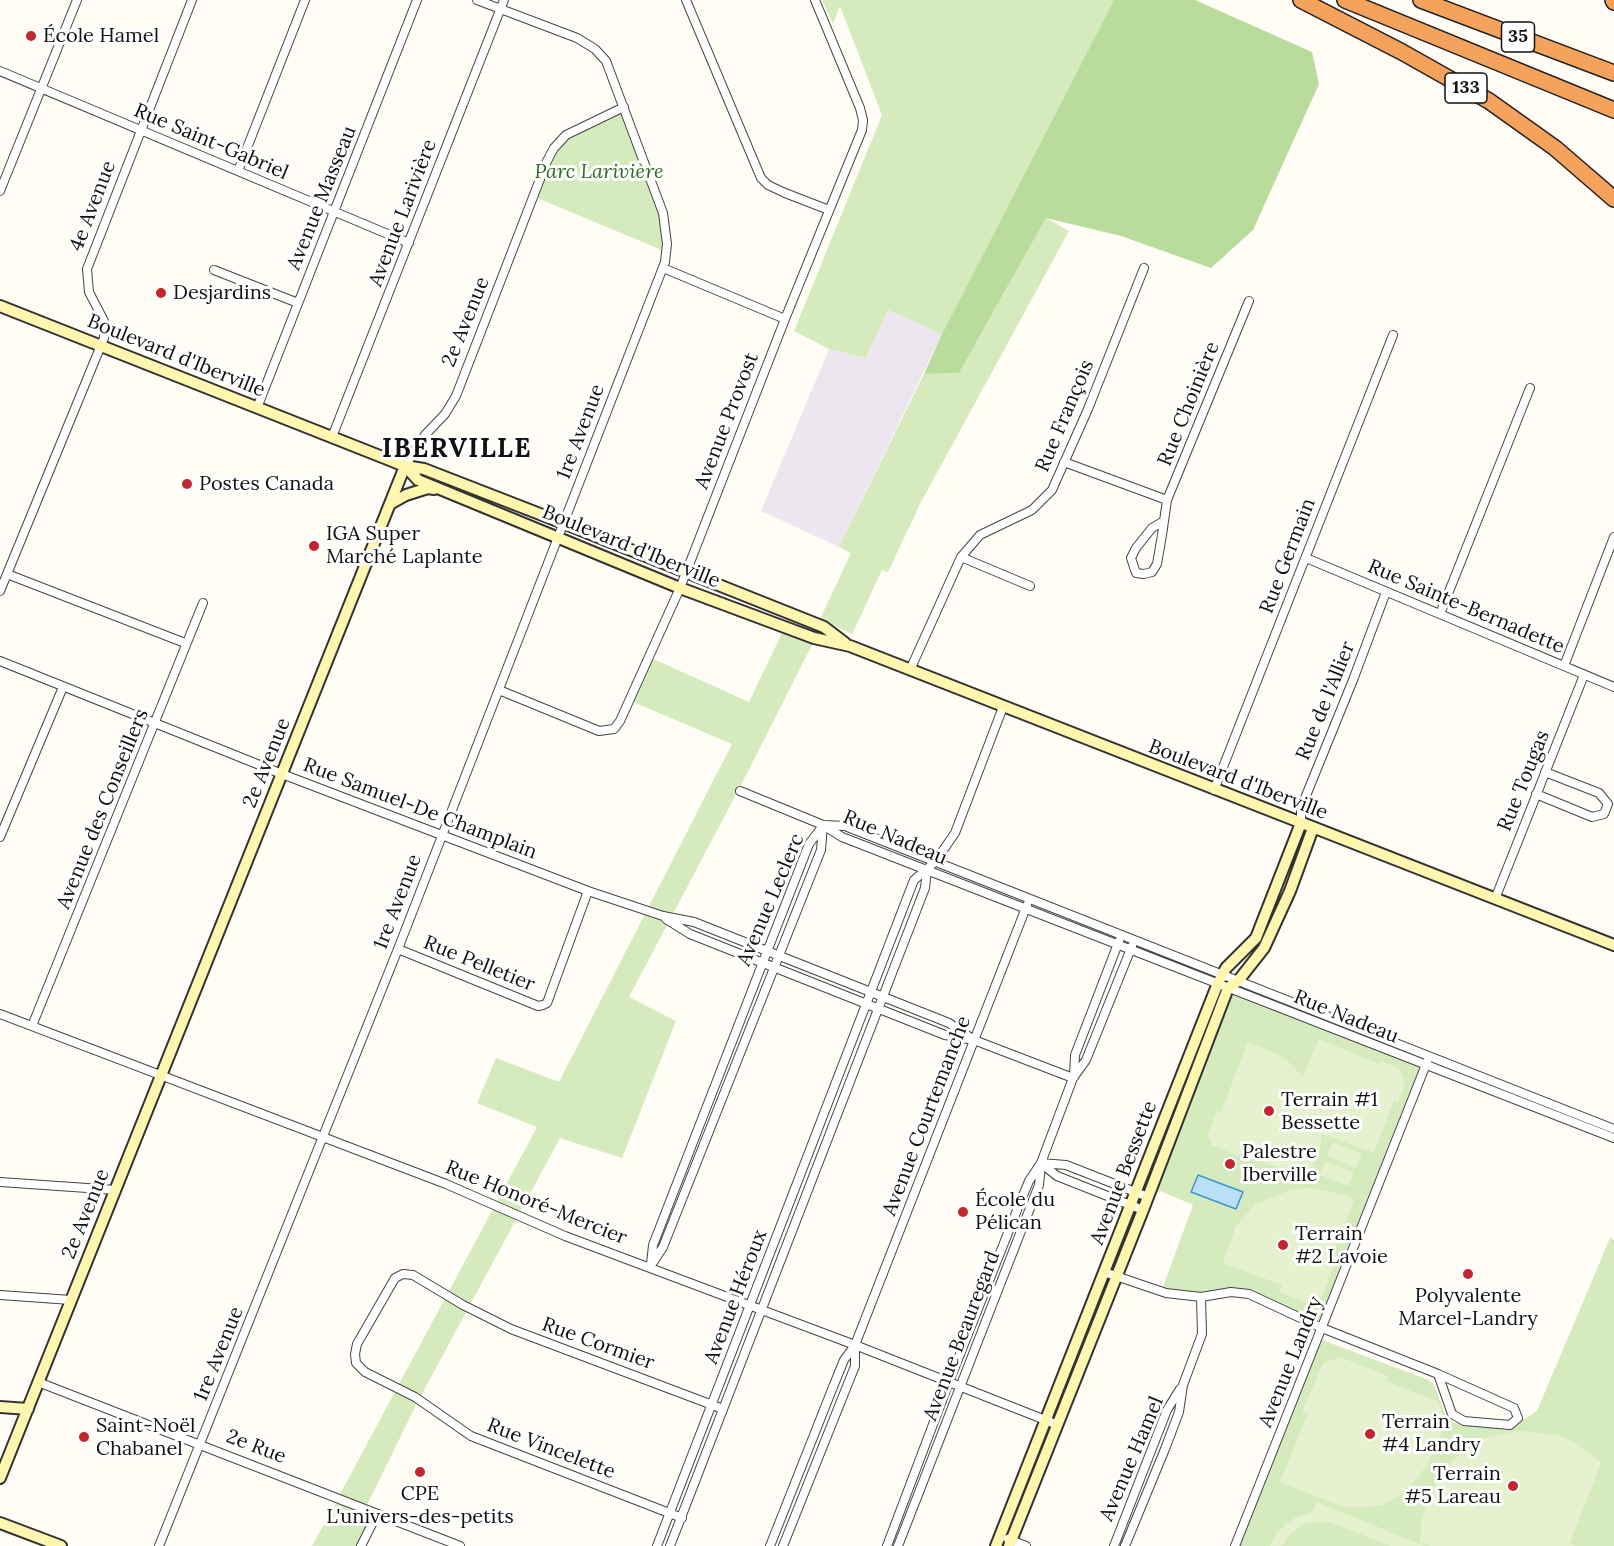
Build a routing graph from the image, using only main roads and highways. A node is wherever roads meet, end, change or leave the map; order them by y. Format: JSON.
{"nodes":[{"id":1,"x":1301,"y":0,"type":"edge"},
{"id":2,"x":1345,"y":0,"type":"edge"},
{"id":3,"x":1422,"y":0,"type":"edge"},
{"id":4,"x":1614,"y":73,"type":"edge"},
{"id":5,"x":1614,"y":110,"type":"edge"},
{"id":6,"x":1614,"y":199,"type":"edge"}],
"edges":[{"from":1,"to":6,"type":"highway","number":"133"},
{"from":2,"to":5,"type":"highway","number":"35"},
{"from":3,"to":4,"type":"highway","number":"35"}]}
